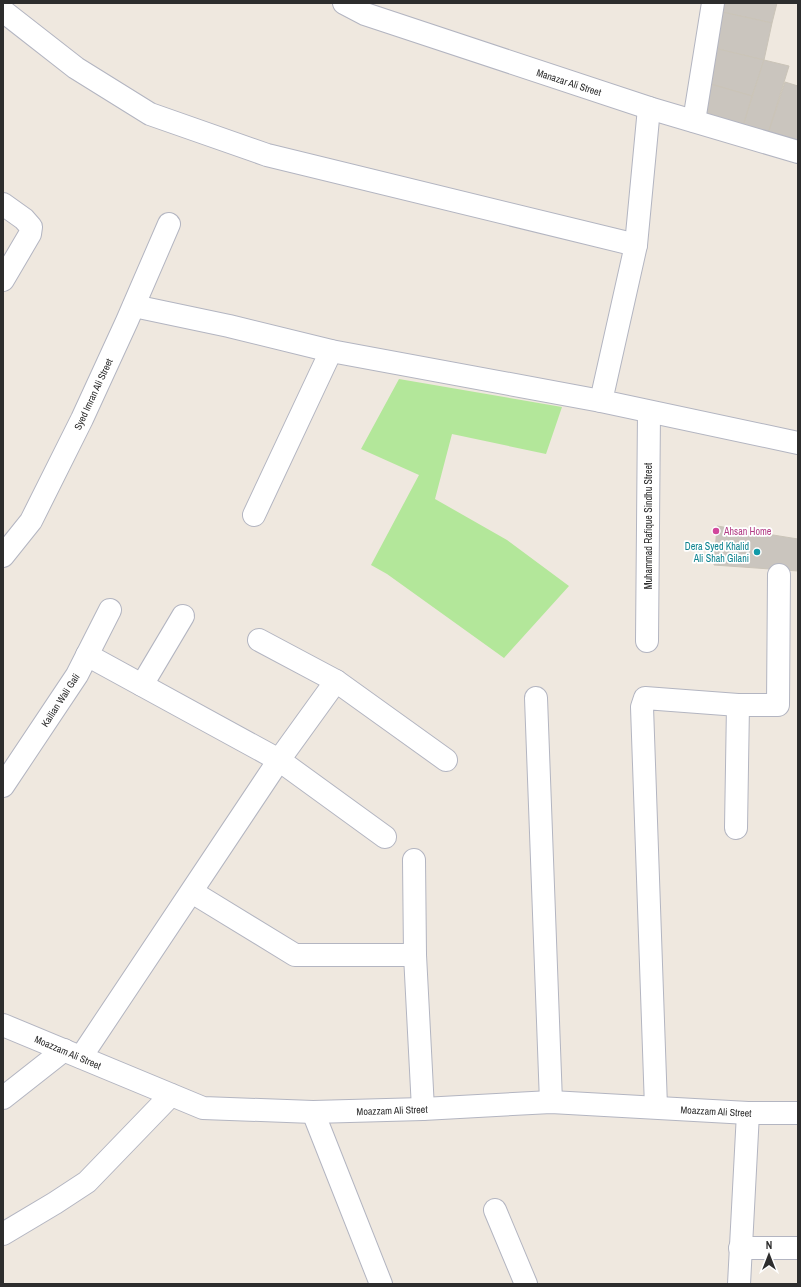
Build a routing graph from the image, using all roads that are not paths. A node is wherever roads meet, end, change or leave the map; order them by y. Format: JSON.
{"nodes":[{"id":1,"x":344,"y":3,"type":"edge"},
{"id":2,"x":713,"y":3,"type":"edge"},
{"id":3,"x":3,"y":11,"type":"edge"},
{"id":4,"x":649,"y":108,"type":"junction"},
{"id":5,"x":694,"y":121,"type":"junction"},
{"id":6,"x":798,"y":152,"type":"edge"},
{"id":7,"x":3,"y":204,"type":"edge"},
{"id":8,"x":169,"y":224,"type":"dead end"},
{"id":9,"x":636,"y":245,"type":"junction"},
{"id":10,"x":3,"y":280,"type":"edge"},
{"id":11,"x":134,"y":306,"type":"junction"},
{"id":12,"x":331,"y":351,"type":"junction"},
{"id":13,"x":601,"y":401,"type":"junction"},
{"id":14,"x":649,"y":412,"type":"junction"},
{"id":15,"x":798,"y":443,"type":"edge"},
{"id":16,"x":254,"y":515,"type":"dead end"},
{"id":17,"x":3,"y":556,"type":"edge"},
{"id":18,"x":779,"y":575,"type":"dead end"},
{"id":19,"x":110,"y":610,"type":"dead end"},
{"id":20,"x":183,"y":616,"type":"dead end"},
{"id":21,"x":259,"y":640,"type":"dead end"},
{"id":22,"x":647,"y":641,"type":"dead end"},
{"id":23,"x":87,"y":655,"type":"junction"},
{"id":24,"x":336,"y":681,"type":"junction"},
{"id":25,"x":142,"y":684,"type":"junction"},
{"id":26,"x":536,"y":698,"type":"dead end"},
{"id":27,"x":738,"y":705,"type":"junction"},
{"id":28,"x":279,"y":760,"type":"junction"},
{"id":29,"x":446,"y":760,"type":"dead end"},
{"id":30,"x":3,"y":786,"type":"edge"},
{"id":31,"x":736,"y":828,"type":"dead end"},
{"id":32,"x":385,"y":837,"type":"dead end"},
{"id":33,"x":414,"y":860,"type":"dead end"},
{"id":34,"x":192,"y":892,"type":"junction"},
{"id":35,"x":415,"y":955,"type":"junction"},
{"id":36,"x":3,"y":1025,"type":"edge"},
{"id":37,"x":73,"y":1054,"type":"junction"},
{"id":38,"x":171,"y":1095,"type":"junction"},
{"id":39,"x":3,"y":1098,"type":"edge"},
{"id":40,"x":551,"y":1102,"type":"junction"},
{"id":41,"x":656,"y":1107,"type":"junction"},
{"id":42,"x":423,"y":1109,"type":"junction"},
{"id":43,"x":313,"y":1112,"type":"junction"},
{"id":44,"x":748,"y":1113,"type":"junction"},
{"id":45,"x":798,"y":1113,"type":"edge"},
{"id":46,"x":495,"y":1210,"type":"dead end"},
{"id":47,"x":3,"y":1234,"type":"edge"},
{"id":48,"x":740,"y":1248,"type":"junction"},
{"id":49,"x":798,"y":1248,"type":"edge"},
{"id":50,"x":382,"y":1284,"type":"edge"},
{"id":51,"x":526,"y":1284,"type":"edge"},
{"id":52,"x":739,"y":1284,"type":"edge"}],
"edges":[{"from":1,"to":4,"type":"street","name":"Manazar Ali Street"},
{"from":2,"to":5,"type":"street"},
{"from":3,"to":9,"type":"street"},
{"from":4,"to":5,"type":"street","name":"Manazar Ali Street"},
{"from":4,"to":9,"type":"street"},
{"from":5,"to":6,"type":"street","name":"Manazar Ali Street"},
{"from":7,"to":10,"type":"street"},
{"from":8,"to":11,"type":"street","name":"Syed Imran Ali Street"},
{"from":9,"to":13,"type":"street"},
{"from":11,"to":12,"type":"street"},
{"from":11,"to":17,"type":"street","name":"Syed Imran Ali Street"},
{"from":12,"to":13,"type":"street"},
{"from":12,"to":16,"type":"street"},
{"from":13,"to":14,"type":"street"},
{"from":14,"to":15,"type":"street"},
{"from":14,"to":22,"type":"street","name":"Muhammad Rafique Sindhu Street"},
{"from":18,"to":27,"type":"street"},
{"from":19,"to":23,"type":"street","name":"Kailian Wali Gali"},
{"from":20,"to":25,"type":"street"},
{"from":21,"to":24,"type":"street"},
{"from":23,"to":25,"type":"street"},
{"from":23,"to":30,"type":"street","name":"Kailian Wali Gali"},
{"from":24,"to":28,"type":"street"},
{"from":24,"to":29,"type":"street"},
{"from":25,"to":28,"type":"street"},
{"from":26,"to":40,"type":"street"},
{"from":27,"to":31,"type":"street"},
{"from":27,"to":41,"type":"street"},
{"from":28,"to":32,"type":"street"},
{"from":28,"to":34,"type":"street"},
{"from":33,"to":35,"type":"street"},
{"from":34,"to":35,"type":"street"},
{"from":34,"to":37,"type":"street"},
{"from":35,"to":42,"type":"street"},
{"from":36,"to":37,"type":"street","name":"Moazzam Ali Street"},
{"from":37,"to":38,"type":"street","name":"Moazzam Ali Street"},
{"from":37,"to":39,"type":"street"},
{"from":38,"to":43,"type":"street","name":"Moazzam Ali Street"},
{"from":38,"to":47,"type":"street"},
{"from":40,"to":41,"type":"street","name":"Moazzam Ali Street"},
{"from":40,"to":42,"type":"street","name":"Moazzam Ali Street"},
{"from":41,"to":44,"type":"street","name":"Moazzam Ali Street"},
{"from":42,"to":43,"type":"street","name":"Moazzam Ali Street"},
{"from":43,"to":50,"type":"street"},
{"from":44,"to":45,"type":"street","name":"Moazzam Ali Street"},
{"from":44,"to":48,"type":"street"},
{"from":46,"to":51,"type":"street"},
{"from":48,"to":49,"type":"street"},
{"from":48,"to":52,"type":"street"}]}
